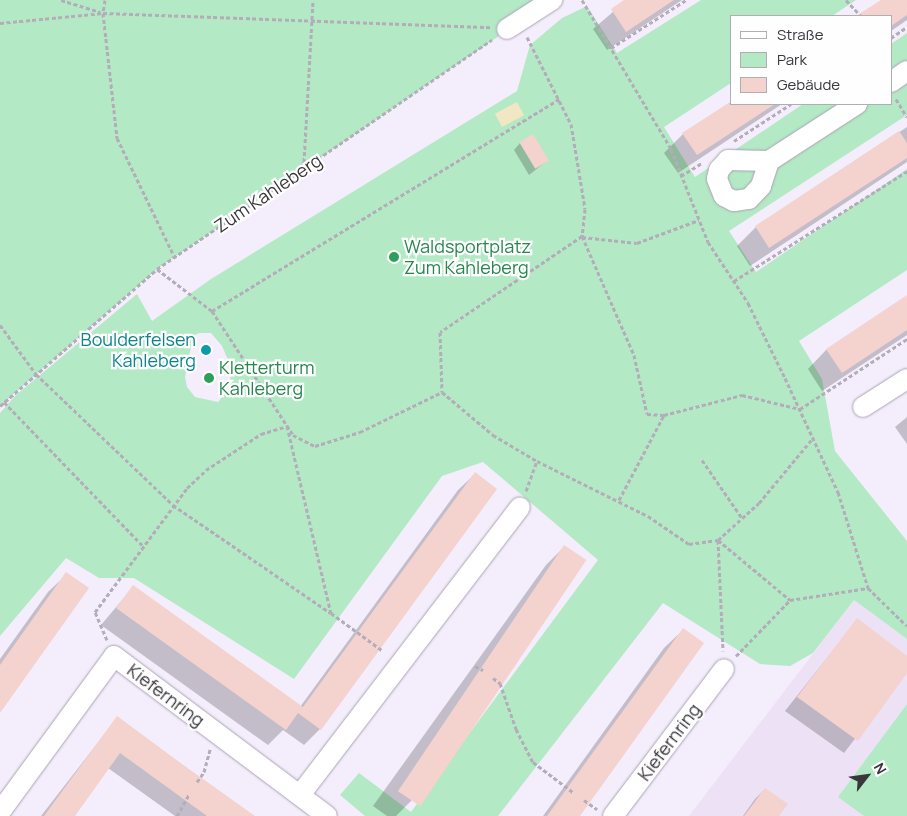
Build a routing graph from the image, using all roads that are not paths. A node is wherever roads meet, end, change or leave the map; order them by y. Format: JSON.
{"nodes":[{"id":1,"x":552,"y":0,"type":"edge"},
{"id":2,"x":513,"y":26,"type":"road end"},
{"id":3,"x":907,"y":71,"type":"edge"},
{"id":4,"x":892,"y":81,"type":"edge"},
{"id":5,"x":855,"y":105,"type":"edge"},
{"id":6,"x":769,"y":161,"type":"dead end"},
{"id":7,"x":907,"y":379,"type":"edge"},
{"id":8,"x":863,"y":407,"type":"dead end"},
{"id":9,"x":520,"y":508,"type":"road end"},
{"id":10,"x":724,"y":669,"type":"road end"},
{"id":11,"x":300,"y":795,"type":"junction"},
{"id":12,"x":0,"y":812,"type":"edge"},
{"id":13,"x":327,"y":816,"type":"edge"},
{"id":14,"x":614,"y":816,"type":"edge"}],
"edges":[{"from":1,"to":2,"type":"street"},
{"from":3,"to":4,"type":"street"},
{"from":5,"to":6,"type":"street"},
{"from":7,"to":8,"type":"street"},
{"from":9,"to":11,"type":"street"},
{"from":10,"to":14,"type":"street","name":"Kiefernring"},
{"from":11,"to":12,"type":"street","name":"Kiefernring"},
{"from":11,"to":13,"type":"street","name":"Kiefernring"}]}
